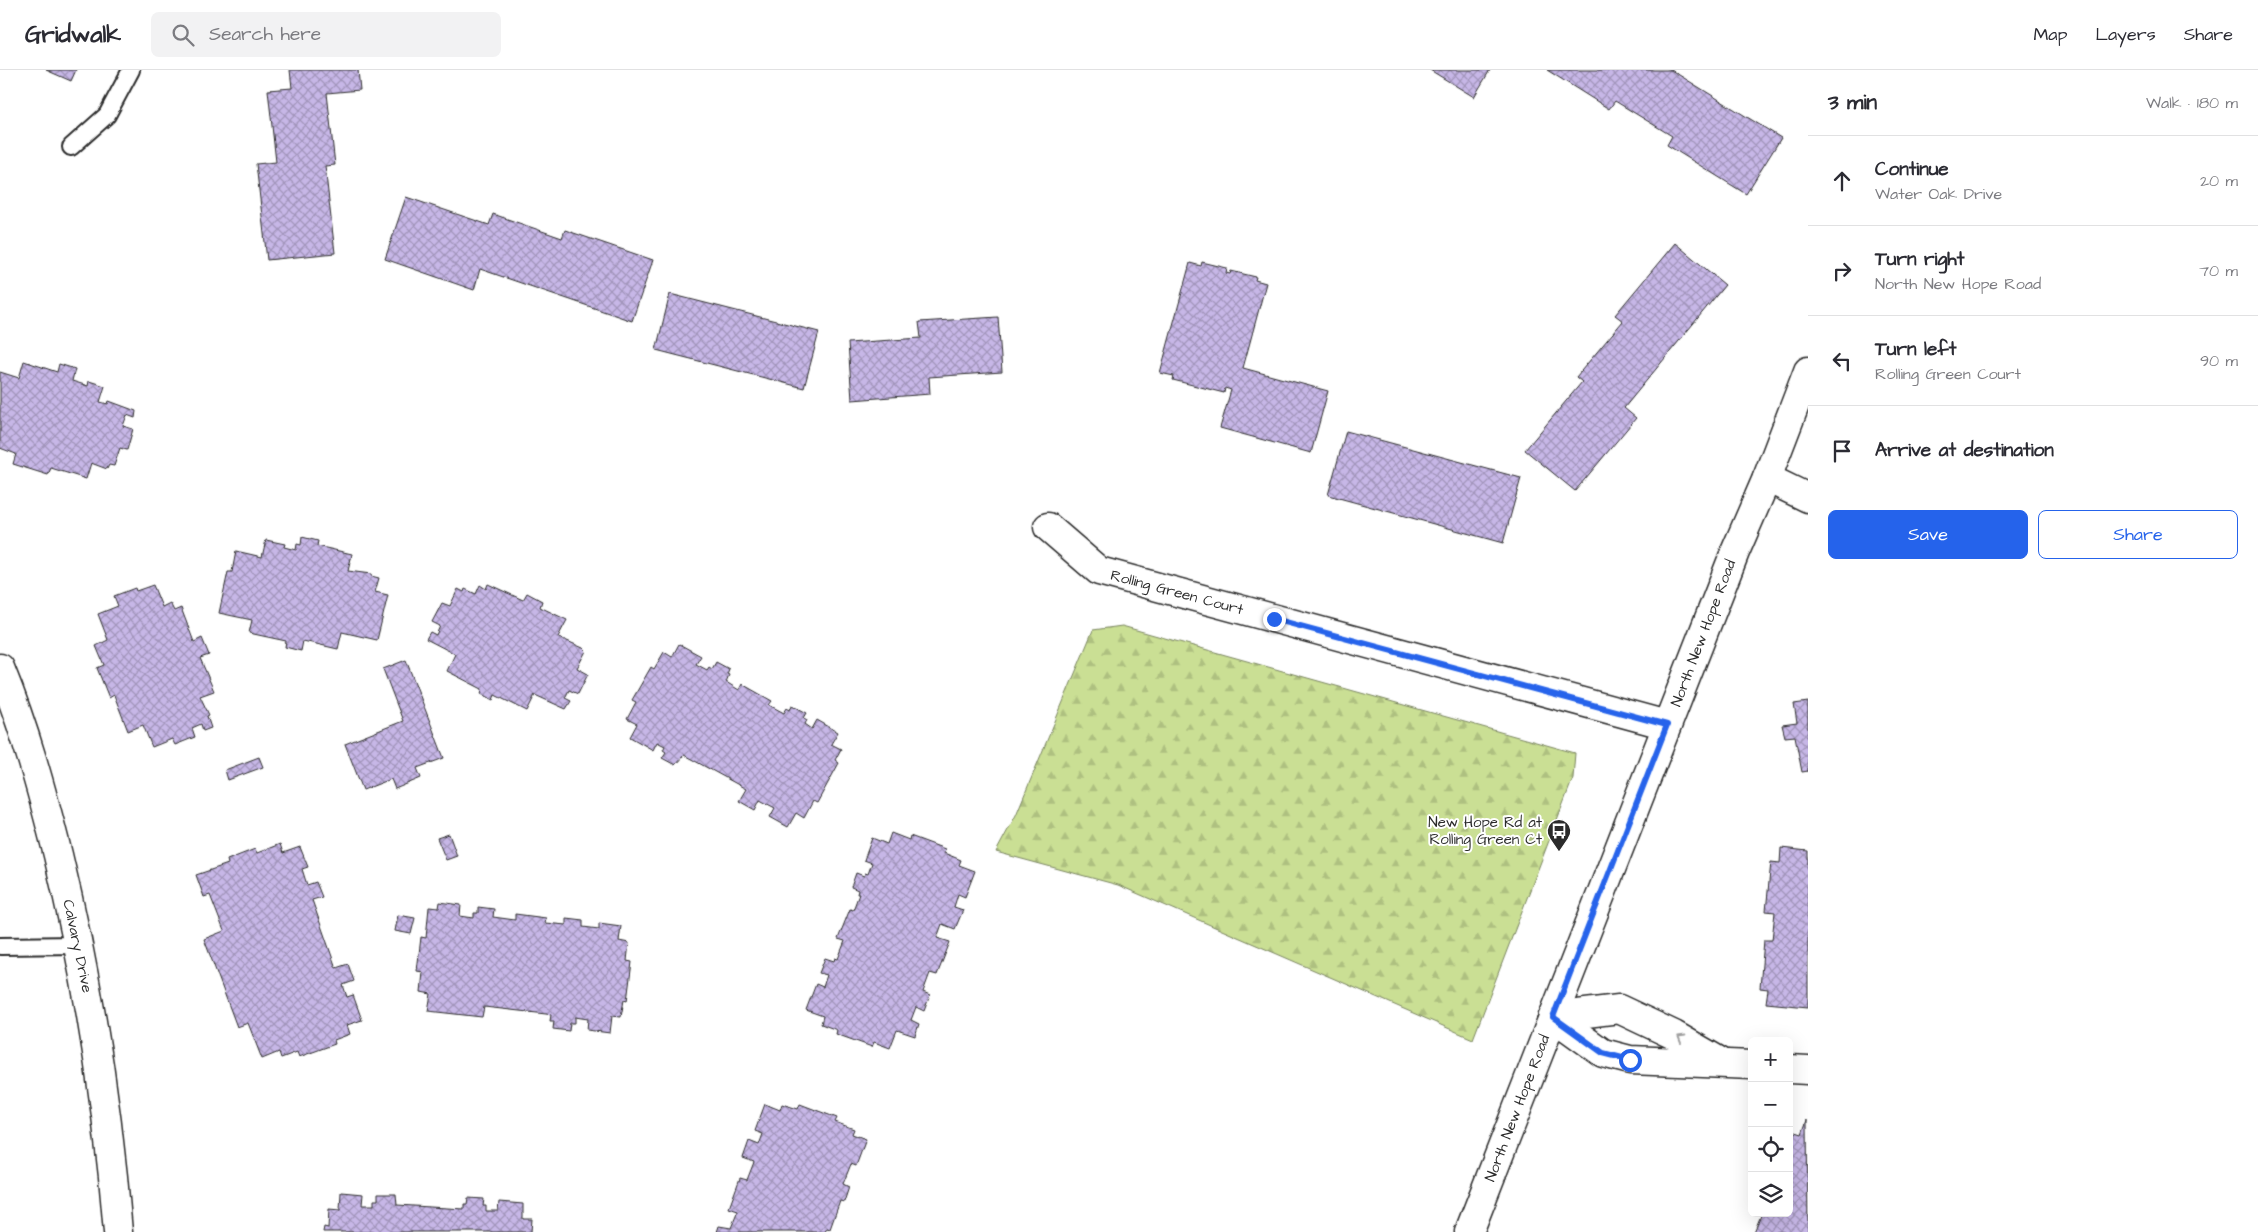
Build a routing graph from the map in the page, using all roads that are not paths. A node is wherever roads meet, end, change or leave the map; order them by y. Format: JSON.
{"nodes":[{"id":1,"x":131,"y":70,"type":"edge"},
{"id":2,"x":71,"y":147,"type":"dead end"},
{"id":3,"x":1808,"y":371,"type":"edge"},
{"id":4,"x":1767,"y":478,"type":"junction"},
{"id":5,"x":1808,"y":498,"type":"edge"},
{"id":6,"x":1048,"y":527,"type":"dead end"},
{"id":7,"x":0,"y":668,"type":"edge"},
{"id":8,"x":1667,"y":725,"type":"junction"},
{"id":9,"x":78,"y":945,"type":"junction"},
{"id":10,"x":0,"y":946,"type":"edge"},
{"id":11,"x":1553,"y":1017,"type":"junction"},
{"id":12,"x":1723,"y":1063,"type":"junction"},
{"id":13,"x":1748,"y":1065,"type":"edge"},
{"id":14,"x":1793,"y":1069,"type":"edge"},
{"id":15,"x":1808,"y":1070,"type":"edge"},
{"id":16,"x":118,"y":1232,"type":"edge"},
{"id":17,"x":1469,"y":1232,"type":"edge"}],
"edges":[{"from":1,"to":2,"type":"lane"},
{"from":3,"to":4,"type":"street","name":"North New Hope Road"},
{"from":4,"to":5,"type":"street"},
{"from":4,"to":8,"type":"street","name":"North New Hope Road"},
{"from":6,"to":8,"type":"street","name":"Rolling Green Court"},
{"from":7,"to":9,"type":"street","name":"Calvary Drive"},
{"from":8,"to":11,"type":"street","name":"North New Hope Road"},
{"from":9,"to":10,"type":"lane"},
{"from":9,"to":16,"type":"street","name":"Calvary Drive"},
{"from":11,"to":12,"type":"street"},
{"from":12,"to":11,"type":"street","one_way":true},
{"from":11,"to":17,"type":"street","name":"North New Hope Road"},
{"from":12,"to":13,"type":"street"},
{"from":14,"to":15,"type":"street"}]}
